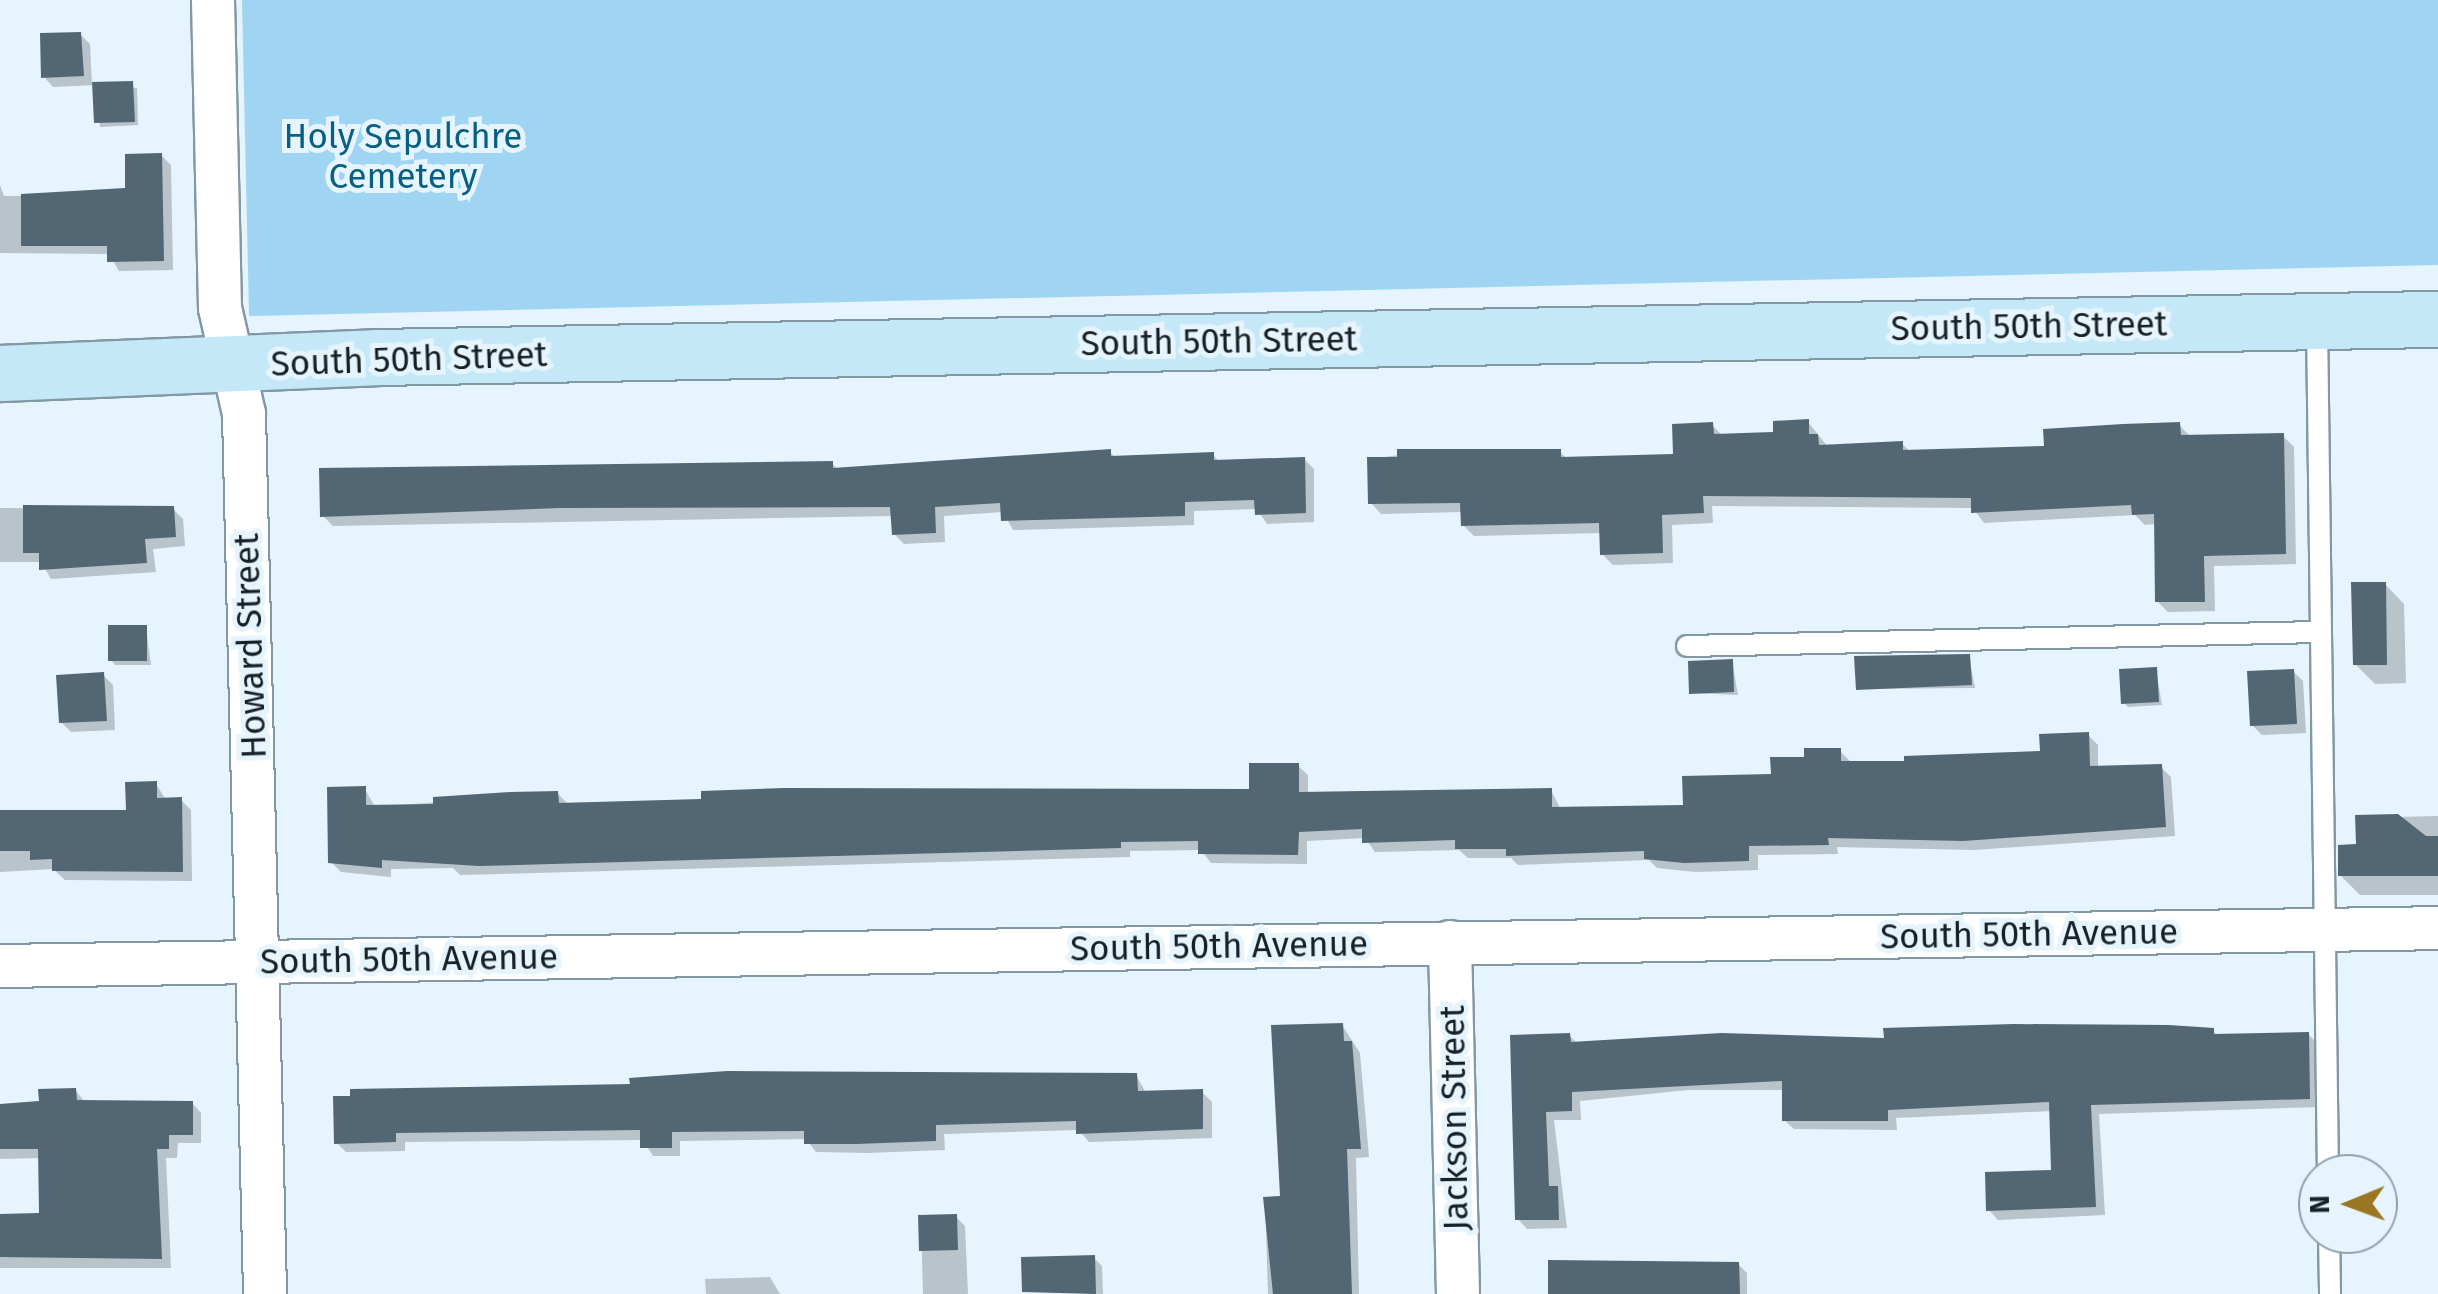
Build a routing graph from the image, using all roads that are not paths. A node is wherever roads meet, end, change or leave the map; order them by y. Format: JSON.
{"nodes":[{"id":1,"x":213,"y":0,"type":"edge"},
{"id":2,"x":2438,"y":319,"type":"edge"},
{"id":3,"x":2317,"y":321,"type":"junction"},
{"id":4,"x":233,"y":366,"type":"junction"},
{"id":5,"x":0,"y":374,"type":"edge"},
{"id":6,"x":2320,"y":632,"type":"junction"},
{"id":7,"x":1686,"y":646,"type":"dead end"},
{"id":8,"x":2438,"y":928,"type":"edge"},
{"id":9,"x":2324,"y":930,"type":"junction"},
{"id":10,"x":1450,"y":942,"type":"junction"},
{"id":11,"x":258,"y":961,"type":"junction"},
{"id":12,"x":0,"y":966,"type":"edge"},
{"id":13,"x":2328,"y":1154,"type":"edge"},
{"id":14,"x":2330,"y":1254,"type":"edge"},
{"id":15,"x":266,"y":1294,"type":"edge"},
{"id":16,"x":1458,"y":1294,"type":"edge"},
{"id":17,"x":2330,"y":1294,"type":"edge"}],
"edges":[{"from":1,"to":4,"type":"street","name":"Howard Street"},
{"from":2,"to":3,"type":"main road","name":"South 50th Street"},
{"from":3,"to":4,"type":"main road","name":"South 50th Street"},
{"from":3,"to":6,"type":"lane"},
{"from":4,"to":5,"type":"main road","name":"South 50th Street"},
{"from":4,"to":11,"type":"street","name":"Howard Street"},
{"from":6,"to":7,"type":"lane"},
{"from":6,"to":9,"type":"lane"},
{"from":8,"to":9,"type":"street","name":"South 50th Avenue"},
{"from":9,"to":10,"type":"street","name":"South 50th Avenue"},
{"from":9,"to":13,"type":"lane"},
{"from":10,"to":11,"type":"street","name":"South 50th Avenue"},
{"from":10,"to":16,"type":"street","name":"Jackson Street"},
{"from":11,"to":12,"type":"street","name":"South 50th Avenue"},
{"from":11,"to":15,"type":"street","name":"Howard Street"},
{"from":14,"to":17,"type":"lane"}]}
